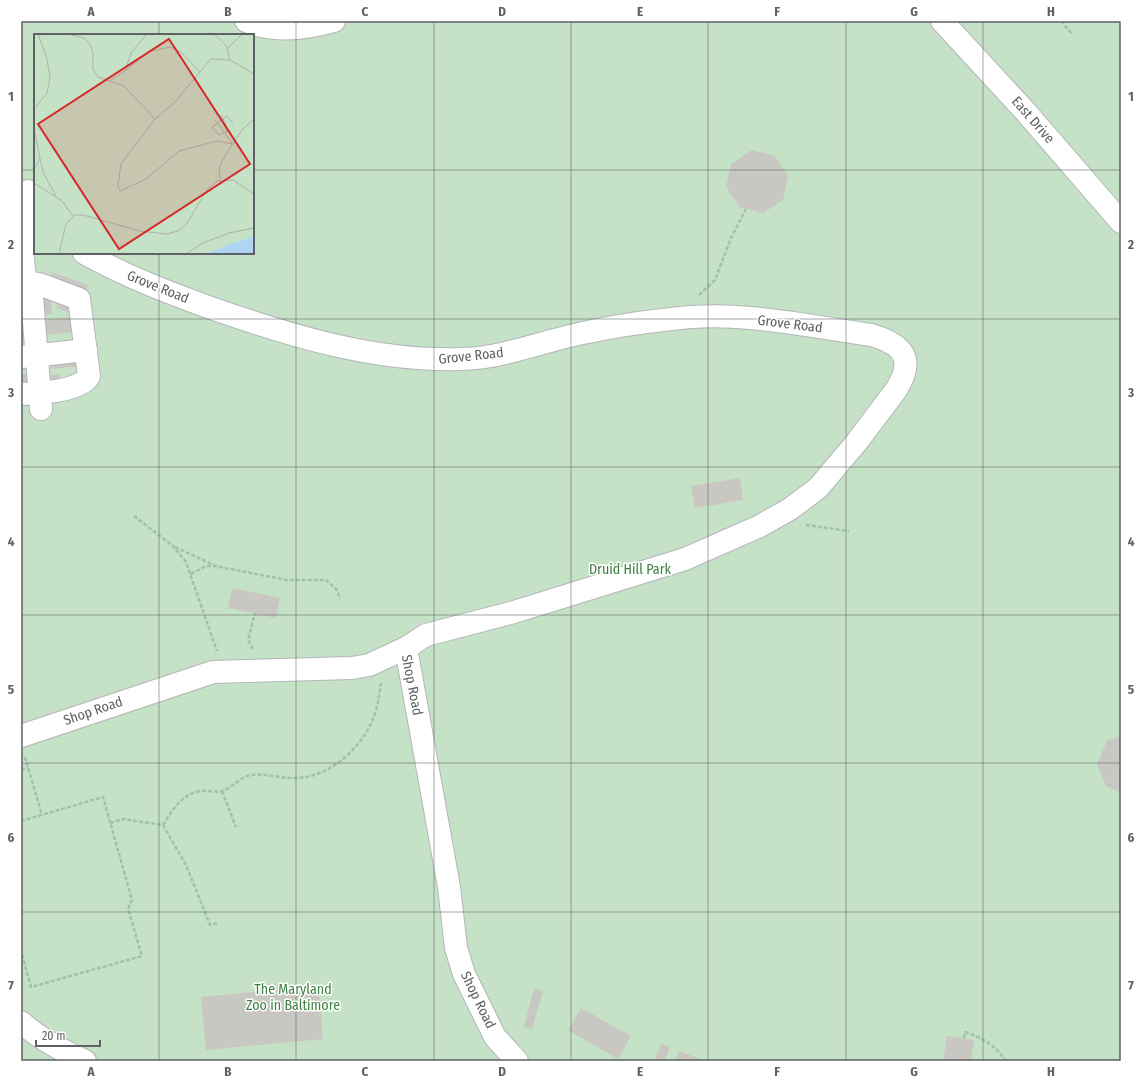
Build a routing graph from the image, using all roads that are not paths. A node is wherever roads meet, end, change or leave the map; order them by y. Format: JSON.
{"nodes":[{"id":1,"x":334,"y":21,"type":"edge"},
{"id":2,"x":942,"y":21,"type":"edge"},
{"id":3,"x":246,"y":26,"type":"edge"},
{"id":4,"x":30,"y":194,"type":"edge"},
{"id":5,"x":1121,"y":222,"type":"edge"},
{"id":6,"x":86,"y":254,"type":"edge"},
{"id":7,"x":22,"y":285,"type":"edge"},
{"id":8,"x":85,"y":344,"type":"junction"},
{"id":9,"x":28,"y":350,"type":"edge"},
{"id":10,"x":33,"y":399,"type":"edge"},
{"id":11,"x":406,"y":648,"type":"junction"},
{"id":12,"x":22,"y":744,"type":"edge"},
{"id":13,"x":21,"y":1022,"type":"edge"},
{"id":14,"x":85,"y":1061,"type":"edge"},
{"id":15,"x":517,"y":1061,"type":"edge"}],
"edges":[{"from":1,"to":3,"type":"street"},
{"from":2,"to":5,"type":"street","name":"East Drive"},
{"from":4,"to":7,"type":"street"},
{"from":6,"to":11,"type":"street","name":"Grove Road"},
{"from":7,"to":8,"type":"street"},
{"from":7,"to":9,"type":"street"},
{"from":8,"to":9,"type":"street"},
{"from":8,"to":10,"type":"street"},
{"from":9,"to":10,"type":"street"},
{"from":11,"to":12,"type":"street","name":"Shop Road"},
{"from":11,"to":15,"type":"street","name":"Shop Road"},
{"from":13,"to":14,"type":"street"}]}
